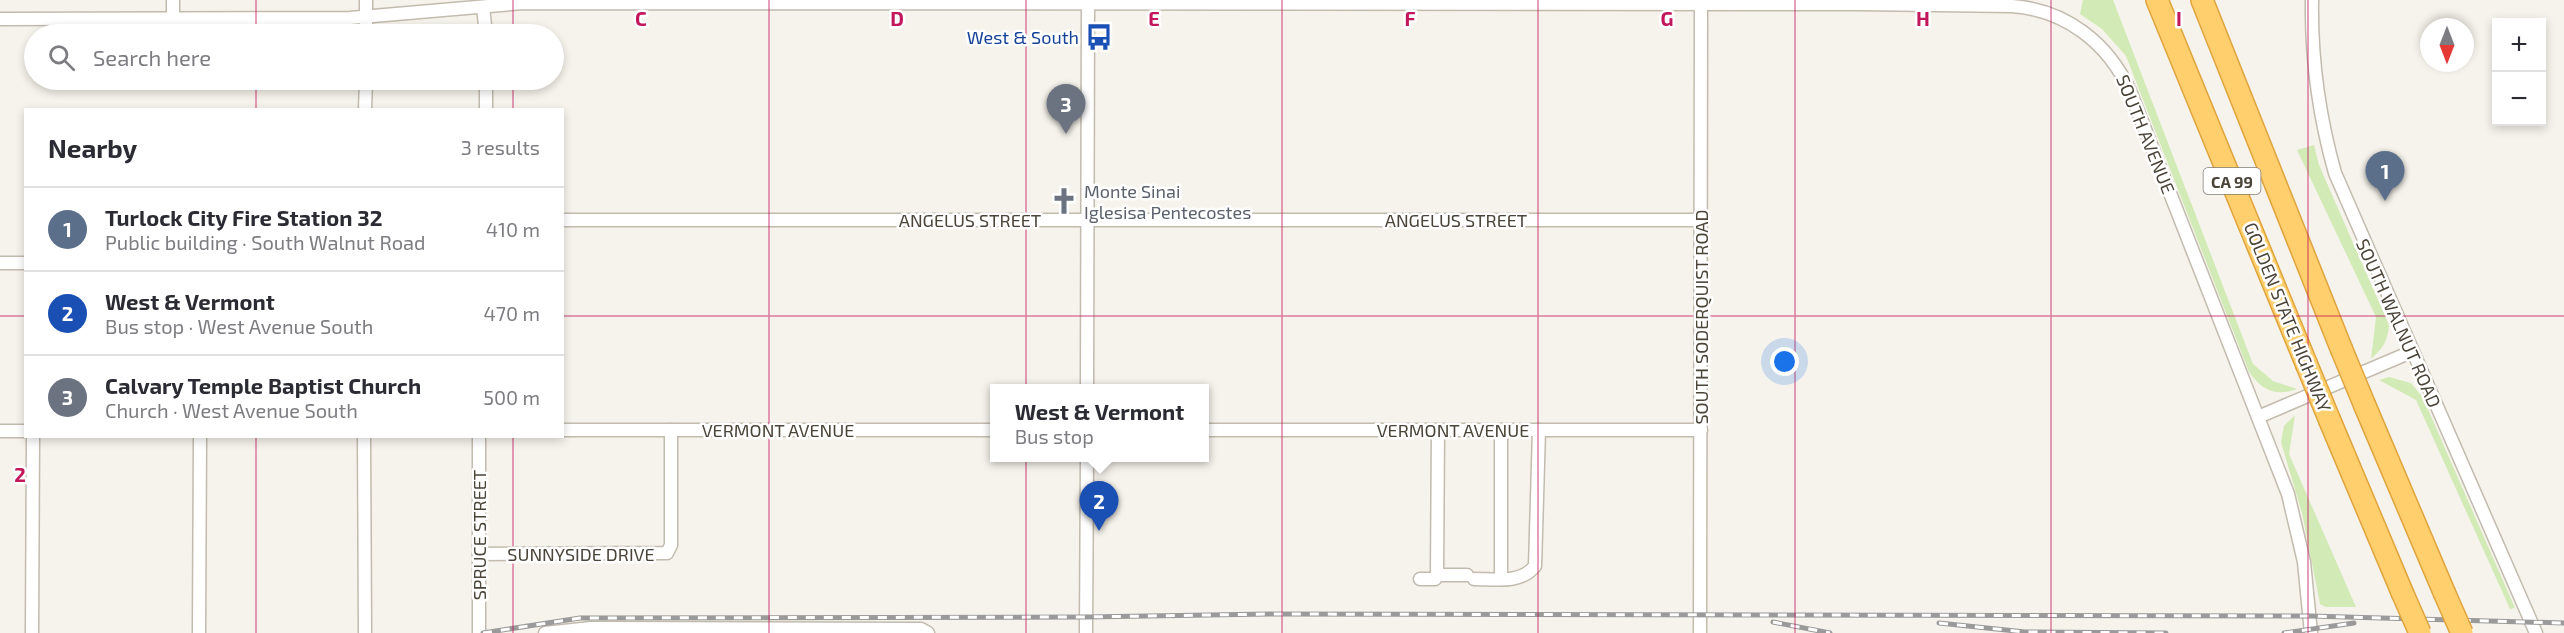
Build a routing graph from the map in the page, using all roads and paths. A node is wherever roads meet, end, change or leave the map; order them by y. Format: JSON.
{"nodes":[{"id":1,"x":173,"y":0,"type":"edge"},
{"id":2,"x":366,"y":0,"type":"edge"},
{"id":3,"x":2157,"y":0,"type":"edge"},
{"id":4,"x":2202,"y":0,"type":"edge"},
{"id":5,"x":2312,"y":0,"type":"edge"},
{"id":6,"x":793,"y":2,"type":"edge"},
{"id":7,"x":1088,"y":2,"type":"edge"},
{"id":8,"x":1415,"y":2,"type":"edge"},
{"id":9,"x":1701,"y":2,"type":"edge"},
{"id":10,"x":483,"y":7,"type":"junction"},
{"id":11,"x":366,"y":17,"type":"junction"},
{"id":12,"x":0,"y":19,"type":"edge"},
{"id":13,"x":173,"y":19,"type":"junction"},
{"id":14,"x":366,"y":24,"type":"edge"},
{"id":15,"x":485,"y":24,"type":"edge"},
{"id":16,"x":366,"y":90,"type":"edge"},
{"id":17,"x":486,"y":90,"type":"edge"},
{"id":18,"x":365,"y":108,"type":"edge"},
{"id":19,"x":486,"y":108,"type":"edge"},
{"id":20,"x":564,"y":220,"type":"edge"},
{"id":21,"x":1087,"y":220,"type":"junction"},
{"id":22,"x":1701,"y":220,"type":"junction"},
{"id":23,"x":0,"y":262,"type":"edge"},
{"id":24,"x":24,"y":263,"type":"edge"},
{"id":25,"x":2412,"y":352,"type":"junction"},
{"id":26,"x":1087,"y":384,"type":"edge"},
{"id":27,"x":2258,"y":417,"type":"junction"},
{"id":28,"x":24,"y":430,"type":"edge"},
{"id":29,"x":564,"y":430,"type":"edge"},
{"id":30,"x":671,"y":430,"type":"junction"},
{"id":31,"x":990,"y":430,"type":"edge"},
{"id":32,"x":1209,"y":430,"type":"edge"},
{"id":33,"x":1438,"y":430,"type":"junction"},
{"id":34,"x":1501,"y":430,"type":"junction"},
{"id":35,"x":1539,"y":430,"type":"junction"},
{"id":36,"x":1701,"y":430,"type":"junction"},
{"id":37,"x":0,"y":431,"type":"edge"},
{"id":38,"x":33,"y":438,"type":"edge"},
{"id":39,"x":200,"y":438,"type":"edge"},
{"id":40,"x":364,"y":438,"type":"edge"},
{"id":41,"x":479,"y":438,"type":"edge"},
{"id":42,"x":1086,"y":462,"type":"edge"},
{"id":43,"x":479,"y":554,"type":"junction"},
{"id":44,"x":1437,"y":575,"type":"junction"},
{"id":45,"x":1420,"y":579,"type":"dead end"},
{"id":46,"x":1501,"y":579,"type":"junction"},
{"id":47,"x":749,"y":631,"type":"edge"},
{"id":48,"x":928,"y":632,"type":"edge"},
{"id":49,"x":32,"y":633,"type":"edge"},
{"id":50,"x":199,"y":633,"type":"edge"},
{"id":51,"x":365,"y":633,"type":"edge"},
{"id":52,"x":478,"y":633,"type":"edge"},
{"id":53,"x":545,"y":633,"type":"edge"},
{"id":54,"x":1086,"y":633,"type":"edge"},
{"id":55,"x":1700,"y":633,"type":"edge"},
{"id":56,"x":2311,"y":633,"type":"edge"},
{"id":57,"x":2420,"y":633,"type":"edge"},
{"id":58,"x":2462,"y":633,"type":"edge"},
{"id":59,"x":2536,"y":633,"type":"edge"}],
"edges":[{"from":1,"to":13,"type":"street"},
{"from":2,"to":11,"type":"street"},
{"from":3,"to":57,"type":"highway","name":"GOLDEN STATE HIGHWAY","number":"CA 99","bridge":true},
{"from":4,"to":58,"type":"highway","name":"GOLDEN STATE HIGHWAY","number":"CA 99","bridge":true},
{"from":5,"to":25,"type":"street","name":"SOUTH WALNUT ROAD"},
{"from":6,"to":7,"type":"street","name":"SOUTH AVENUE"},
{"from":6,"to":10,"type":"street","name":"SOUTH AVENUE"},
{"from":7,"to":8,"type":"street","name":"SOUTH AVENUE"},
{"from":7,"to":21,"type":"street"},
{"from":8,"to":9,"type":"street","name":"SOUTH AVENUE"},
{"from":9,"to":22,"type":"street","name":"SOUTH SODERQUIST ROAD"},
{"from":9,"to":27,"type":"street","name":"SOUTH AVENUE"},
{"from":10,"to":11,"type":"street","name":"SOUTH AVENUE"},
{"from":10,"to":15,"type":"street"},
{"from":11,"to":13,"type":"street","name":"SOUTH AVENUE"},
{"from":11,"to":14,"type":"street"},
{"from":12,"to":13,"type":"street","name":"SOUTH AVENUE"},
{"from":16,"to":18,"type":"street"},
{"from":17,"to":19,"type":"street"},
{"from":20,"to":21,"type":"street","name":"ANGELUS STREET"},
{"from":21,"to":22,"type":"street","name":"ANGELUS STREET"},
{"from":21,"to":26,"type":"street"},
{"from":22,"to":36,"type":"street","name":"SOUTH SODERQUIST ROAD"},
{"from":23,"to":24,"type":"street"},
{"from":25,"to":27,"type":"street"},
{"from":25,"to":59,"type":"street","name":"SOUTH WALNUT ROAD"},
{"from":27,"to":56,"type":"street","name":"SOUTH AVENUE"},
{"from":28,"to":37,"type":"street"},
{"from":29,"to":30,"type":"street","name":"VERMONT AVENUE"},
{"from":30,"to":31,"type":"street","name":"VERMONT AVENUE"},
{"from":30,"to":43,"type":"street","name":"SUNNYSIDE DRIVE"},
{"from":32,"to":33,"type":"street","name":"VERMONT AVENUE"},
{"from":33,"to":34,"type":"street","name":"VERMONT AVENUE"},
{"from":33,"to":44,"type":"street"},
{"from":34,"to":35,"type":"street","name":"VERMONT AVENUE"},
{"from":34,"to":46,"type":"street"},
{"from":35,"to":36,"type":"street","name":"VERMONT AVENUE"},
{"from":35,"to":46,"type":"street"},
{"from":36,"to":55,"type":"street","name":"SOUTH SODERQUIST ROAD"},
{"from":38,"to":49,"type":"street"},
{"from":39,"to":50,"type":"street"},
{"from":40,"to":51,"type":"street"},
{"from":41,"to":43,"type":"street","name":"SPRUCE STREET"},
{"from":42,"to":54,"type":"street"},
{"from":43,"to":52,"type":"street","name":"SPRUCE STREET"},
{"from":44,"to":45,"type":"street"},
{"from":44,"to":46,"type":"street"},
{"from":47,"to":48,"type":"street"},
{"from":47,"to":53,"type":"street"}]}
